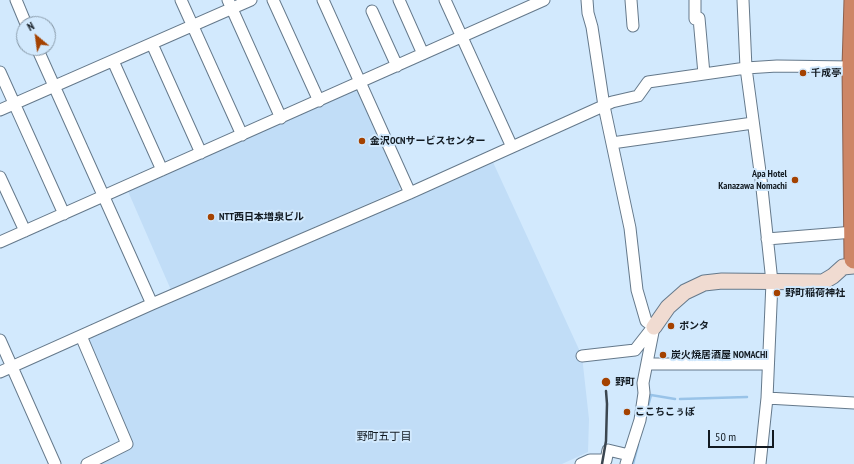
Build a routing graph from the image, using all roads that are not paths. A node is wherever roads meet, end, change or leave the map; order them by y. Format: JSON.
{"nodes":[{"id":1,"x":16,"y":0,"type":"edge"},
{"id":2,"x":181,"y":0,"type":"edge"},
{"id":3,"x":251,"y":0,"type":"edge"},
{"id":4,"x":273,"y":0,"type":"edge"},
{"id":5,"x":323,"y":0,"type":"edge"},
{"id":6,"x":399,"y":0,"type":"edge"},
{"id":7,"x":445,"y":0,"type":"edge"},
{"id":8,"x":544,"y":0,"type":"edge"},
{"id":9,"x":587,"y":0,"type":"edge"},
{"id":10,"x":631,"y":0,"type":"edge"},
{"id":11,"x":695,"y":0,"type":"edge"},
{"id":12,"x":743,"y":0,"type":"edge"},
{"id":13,"x":854,"y":0,"type":"edge"},
{"id":14,"x":230,"y":4,"type":"edge"},
{"id":15,"x":372,"y":10,"type":"dead end"},
{"id":16,"x":23,"y":16,"type":"edge"},
{"id":17,"x":193,"y":26,"type":"junction"},
{"id":18,"x":633,"y":26,"type":"dead end"},
{"id":19,"x":462,"y":37,"type":"junction"},
{"id":20,"x":152,"y":44,"type":"junction"},
{"id":21,"x":423,"y":54,"type":"junction"},
{"id":22,"x":41,"y":56,"type":"edge"},
{"id":23,"x":113,"y":61,"type":"junction"},
{"id":24,"x":397,"y":66,"type":"junction"},
{"id":25,"x":852,"y":67,"type":"junction"},
{"id":26,"x":746,"y":68,"type":"junction"},
{"id":27,"x":0,"y":72,"type":"edge"},
{"id":28,"x":704,"y":74,"type":"junction"},
{"id":29,"x":360,"y":83,"type":"junction"},
{"id":30,"x":54,"y":86,"type":"junction"},
{"id":31,"x":319,"y":101,"type":"junction"},
{"id":32,"x":15,"y":104,"type":"junction"},
{"id":33,"x":604,"y":106,"type":"junction"},
{"id":34,"x":0,"y":110,"type":"edge"},
{"id":35,"x":281,"y":118,"type":"junction"},
{"id":36,"x":754,"y":123,"type":"junction"},
{"id":37,"x":242,"y":135,"type":"junction"},
{"id":38,"x":612,"y":142,"type":"junction"},
{"id":39,"x":512,"y":147,"type":"junction"},
{"id":40,"x":201,"y":153,"type":"junction"},
{"id":41,"x":162,"y":170,"type":"junction"},
{"id":42,"x":0,"y":177,"type":"edge"},
{"id":43,"x":410,"y":193,"type":"junction"},
{"id":44,"x":854,"y":193,"type":"edge"},
{"id":45,"x":103,"y":196,"type":"junction"},
{"id":46,"x":64,"y":214,"type":"junction"},
{"id":47,"x":25,"y":231,"type":"junction"},
{"id":48,"x":854,"y":232,"type":"edge"},
{"id":49,"x":767,"y":239,"type":"junction"},
{"id":50,"x":0,"y":242,"type":"edge"},
{"id":51,"x":854,"y":259,"type":"edge"},
{"id":52,"x":854,"y":266,"type":"edge"},
{"id":53,"x":772,"y":282,"type":"junction"},
{"id":54,"x":152,"y":304,"type":"junction"},
{"id":55,"x":654,"y":327,"type":"junction"},
{"id":56,"x":81,"y":336,"type":"junction"},
{"id":57,"x":0,"y":340,"type":"edge"},
{"id":58,"x":582,"y":356,"type":"dead end"},
{"id":59,"x":647,"y":364,"type":"junction"},
{"id":60,"x":767,"y":364,"type":"junction"},
{"id":61,"x":12,"y":367,"type":"junction"},
{"id":62,"x":0,"y":372,"type":"edge"},
{"id":63,"x":767,"y":398,"type":"junction"},
{"id":64,"x":854,"y":402,"type":"edge"},
{"id":65,"x":628,"y":460,"type":"edge"},
{"id":66,"x":586,"y":462,"type":"edge"},
{"id":67,"x":55,"y":464,"type":"edge"},
{"id":68,"x":88,"y":464,"type":"edge"},
{"id":69,"x":760,"y":464,"type":"edge"}],
"edges":[{"from":1,"to":16,"type":"street"},
{"from":2,"to":17,"type":"street"},
{"from":3,"to":14,"type":"street"},
{"from":4,"to":31,"type":"street"},
{"from":5,"to":29,"type":"street"},
{"from":6,"to":21,"type":"street"},
{"from":7,"to":19,"type":"street"},
{"from":8,"to":19,"type":"street"},
{"from":9,"to":33,"type":"street"},
{"from":10,"to":18,"type":"street"},
{"from":11,"to":28,"type":"street"},
{"from":12,"to":26,"type":"street"},
{"from":13,"to":25,"type":"highway"},
{"from":14,"to":17,"type":"street"},
{"from":14,"to":35,"type":"street"},
{"from":15,"to":24,"type":"street"},
{"from":17,"to":20,"type":"street"},
{"from":17,"to":37,"type":"street"},
{"from":19,"to":21,"type":"street"},
{"from":19,"to":39,"type":"street"},
{"from":20,"to":23,"type":"street"},
{"from":20,"to":40,"type":"street"},
{"from":21,"to":24,"type":"street"},
{"from":22,"to":30,"type":"street"},
{"from":23,"to":30,"type":"street"},
{"from":23,"to":41,"type":"street"},
{"from":24,"to":29,"type":"street"},
{"from":25,"to":26,"type":"street"},
{"from":25,"to":44,"type":"highway"},
{"from":26,"to":28,"type":"street"},
{"from":26,"to":36,"type":"street"},
{"from":27,"to":32,"type":"street"},
{"from":28,"to":33,"type":"street"},
{"from":29,"to":31,"type":"street"},
{"from":29,"to":43,"type":"street"},
{"from":30,"to":32,"type":"street"},
{"from":30,"to":45,"type":"street"},
{"from":31,"to":35,"type":"street"},
{"from":32,"to":34,"type":"street"},
{"from":32,"to":46,"type":"street"},
{"from":33,"to":38,"type":"street"},
{"from":33,"to":39,"type":"street"},
{"from":35,"to":37,"type":"street"},
{"from":36,"to":38,"type":"street"},
{"from":36,"to":49,"type":"street"},
{"from":37,"to":40,"type":"street"},
{"from":38,"to":55,"type":"street"},
{"from":39,"to":43,"type":"street"},
{"from":40,"to":41,"type":"street"},
{"from":41,"to":45,"type":"street"},
{"from":42,"to":47,"type":"street"},
{"from":43,"to":54,"type":"street"},
{"from":44,"to":48,"type":"highway"},
{"from":45,"to":46,"type":"street"},
{"from":45,"to":54,"type":"street"},
{"from":46,"to":47,"type":"street"},
{"from":47,"to":50,"type":"street"},
{"from":48,"to":49,"type":"street"},
{"from":48,"to":51,"type":"highway"},
{"from":49,"to":53,"type":"street"},
{"from":52,"to":53,"type":"street"},
{"from":53,"to":55,"type":"street"},
{"from":53,"to":60,"type":"street"},
{"from":54,"to":56,"type":"street"},
{"from":55,"to":58,"type":"street"},
{"from":55,"to":59,"type":"street"},
{"from":56,"to":61,"type":"street"},
{"from":56,"to":68,"type":"street"},
{"from":57,"to":61,"type":"street"},
{"from":59,"to":60,"type":"street"},
{"from":59,"to":65,"type":"street"},
{"from":60,"to":63,"type":"street"},
{"from":61,"to":62,"type":"street"},
{"from":61,"to":67,"type":"street"},
{"from":63,"to":64,"type":"street"},
{"from":63,"to":69,"type":"street"},
{"from":65,"to":66,"type":"street"}]}
